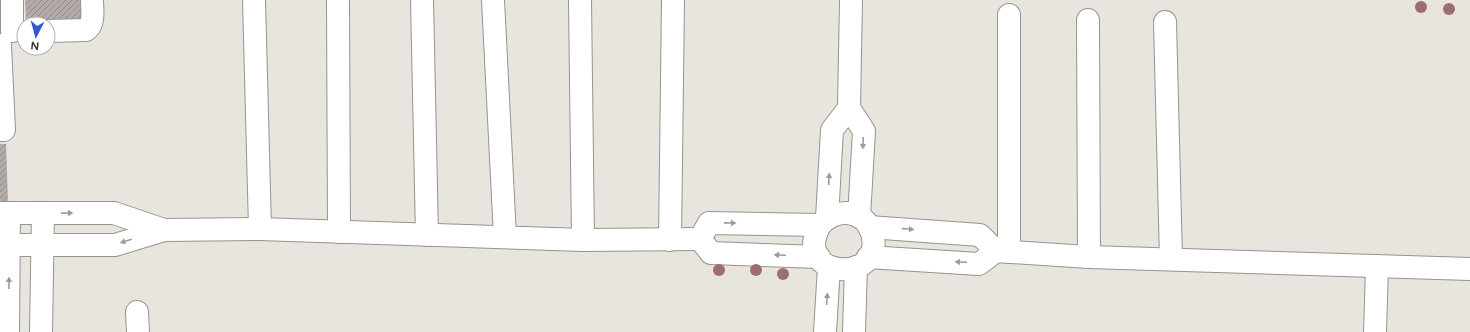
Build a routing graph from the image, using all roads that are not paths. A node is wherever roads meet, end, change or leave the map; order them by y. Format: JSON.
{"nodes":[{"id":1,"x":12,"y":0,"type":"edge"},
{"id":2,"x":92,"y":0,"type":"edge"},
{"id":3,"x":254,"y":0,"type":"edge"},
{"id":4,"x":338,"y":0,"type":"edge"},
{"id":5,"x":422,"y":0,"type":"edge"},
{"id":6,"x":493,"y":0,"type":"edge"},
{"id":7,"x":580,"y":0,"type":"edge"},
{"id":8,"x":673,"y":0,"type":"edge"},
{"id":9,"x":851,"y":0,"type":"edge"},
{"id":10,"x":1009,"y":15,"type":"dead end"},
{"id":11,"x":1088,"y":20,"type":"dead end"},
{"id":12,"x":1165,"y":22,"type":"dead end"},
{"id":13,"x":56,"y":31,"type":"edge"},
{"id":14,"x":9,"y":35,"type":"edge"},
{"id":15,"x":849,"y":108,"type":"junction"},
{"id":16,"x":0,"y":130,"type":"edge"},
{"id":17,"x":4,"y":213,"type":"edge"},
{"id":18,"x":43,"y":214,"type":"junction"},
{"id":19,"x":823,"y":221,"type":"junction"},
{"id":20,"x":864,"y":222,"type":"junction"},
{"id":21,"x":260,"y":229,"type":"junction"},
{"id":22,"x":164,"y":230,"type":"junction"},
{"id":23,"x":339,"y":232,"type":"junction"},
{"id":24,"x":427,"y":235,"type":"junction"},
{"id":25,"x":505,"y":237,"type":"junction"},
{"id":26,"x":700,"y":239,"type":"junction"},
{"id":27,"x":583,"y":240,"type":"junction"},
{"id":28,"x":670,"y":240,"type":"junction"},
{"id":29,"x":4,"y":245,"type":"edge"},
{"id":30,"x":43,"y":245,"type":"junction"},
{"id":31,"x":1002,"y":252,"type":"junction"},
{"id":32,"x":1089,"y":257,"type":"junction"},
{"id":33,"x":1171,"y":259,"type":"junction"},
{"id":34,"x":824,"y":262,"type":"junction"},
{"id":35,"x":862,"y":262,"type":"junction"},
{"id":36,"x":1377,"y":266,"type":"junction"},
{"id":37,"x":1470,"y":269,"type":"edge"},
{"id":38,"x":8,"y":327,"type":"edge"},
{"id":39,"x":41,"y":327,"type":"edge"},
{"id":40,"x":825,"y":332,"type":"edge"},
{"id":41,"x":854,"y":332,"type":"edge"},
{"id":42,"x":1375,"y":332,"type":"edge"}],
"edges":[{"from":1,"to":14,"type":"street"},
{"from":2,"to":13,"type":"street"},
{"from":3,"to":21,"type":"street"},
{"from":4,"to":23,"type":"street"},
{"from":5,"to":24,"type":"street"},
{"from":6,"to":25,"type":"street"},
{"from":7,"to":27,"type":"street"},
{"from":8,"to":28,"type":"street"},
{"from":9,"to":15,"type":"street"},
{"from":10,"to":31,"type":"street"},
{"from":11,"to":32,"type":"street"},
{"from":12,"to":33,"type":"street"},
{"from":14,"to":16,"type":"street"},
{"from":19,"to":15,"type":"street","one_way":true},
{"from":15,"to":20,"type":"street","one_way":true},
{"from":17,"to":18,"type":"street"},
{"from":17,"to":29,"type":"street"},
{"from":18,"to":22,"type":"street","one_way":true},
{"from":18,"to":30,"type":"street"},
{"from":19,"to":20,"type":"street"},
{"from":26,"to":19,"type":"street","one_way":true},
{"from":19,"to":34,"type":"street"},
{"from":20,"to":31,"type":"street","one_way":true},
{"from":20,"to":35,"type":"street"},
{"from":21,"to":22,"type":"street"},
{"from":21,"to":23,"type":"street"},
{"from":22,"to":30,"type":"street","one_way":true},
{"from":23,"to":24,"type":"street"},
{"from":24,"to":25,"type":"street"},
{"from":25,"to":27,"type":"street"},
{"from":26,"to":28,"type":"street"},
{"from":34,"to":26,"type":"street","one_way":true},
{"from":27,"to":28,"type":"street"},
{"from":29,"to":30,"type":"street"},
{"from":38,"to":29,"type":"street","one_way":true},
{"from":30,"to":39,"type":"street"},
{"from":31,"to":32,"type":"street"},
{"from":31,"to":35,"type":"street","one_way":true},
{"from":32,"to":33,"type":"street"},
{"from":33,"to":36,"type":"street"},
{"from":34,"to":35,"type":"street"},
{"from":40,"to":34,"type":"street","one_way":true},
{"from":35,"to":41,"type":"street"},
{"from":36,"to":37,"type":"street"},
{"from":36,"to":42,"type":"street"},
{"from":38,"to":39,"type":"street"}]}
